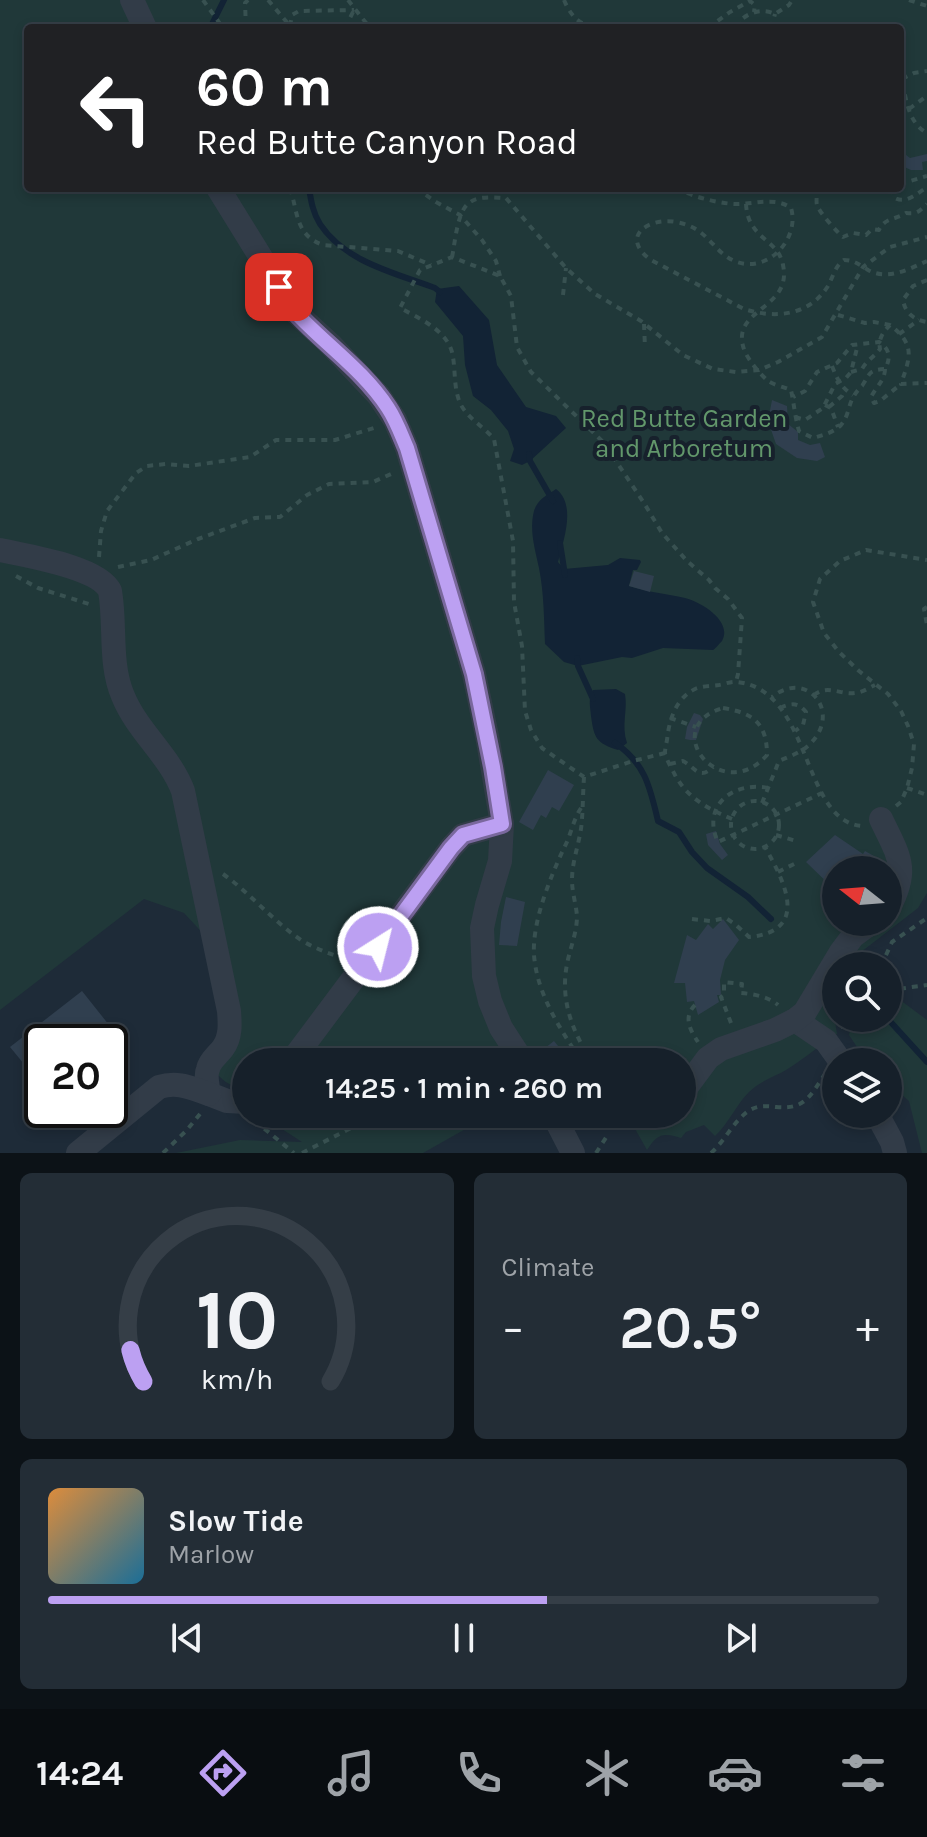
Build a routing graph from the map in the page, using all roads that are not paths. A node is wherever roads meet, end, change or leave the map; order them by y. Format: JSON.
{"nodes":[{"id":1,"x":132,"y":0,"type":"edge"},
{"id":2,"x":143,"y":24,"type":"edge"},
{"id":3,"x":220,"y":192,"type":"edge"},
{"id":4,"x":5,"y":561,"type":"edge"},
{"id":5,"x":877,"y":822,"type":"road end"},
{"id":6,"x":502,"y":824,"type":"junction"},
{"id":7,"x":898,"y":856,"type":"edge"},
{"id":8,"x":853,"y":936,"type":"edge"},
{"id":9,"x":795,"y":1020,"type":"junction"},
{"id":10,"x":302,"y":1048,"type":"edge"},
{"id":11,"x":514,"y":1048,"type":"edge"},
{"id":12,"x":831,"y":1048,"type":"edge"},
{"id":13,"x":696,"y":1074,"type":"edge"},
{"id":14,"x":209,"y":1094,"type":"junction"},
{"id":15,"x":232,"y":1101,"type":"edge"},
{"id":16,"x":560,"y":1128,"type":"edge"},
{"id":17,"x":884,"y":1128,"type":"edge"},
{"id":18,"x":78,"y":1153,"type":"edge"},
{"id":19,"x":573,"y":1153,"type":"edge"},
{"id":20,"x":895,"y":1153,"type":"edge"}],
"edges":[{"from":1,"to":2,"type":"street"},
{"from":3,"to":6,"type":"street"},
{"from":4,"to":14,"type":"street"},
{"from":5,"to":7,"type":"street"},
{"from":6,"to":10,"type":"street"},
{"from":6,"to":11,"type":"street"},
{"from":8,"to":9,"type":"street"},
{"from":9,"to":12,"type":"street"},
{"from":9,"to":13,"type":"street"},
{"from":14,"to":15,"type":"street"},
{"from":14,"to":18,"type":"street"},
{"from":16,"to":19,"type":"street"},
{"from":17,"to":20,"type":"street"}]}
